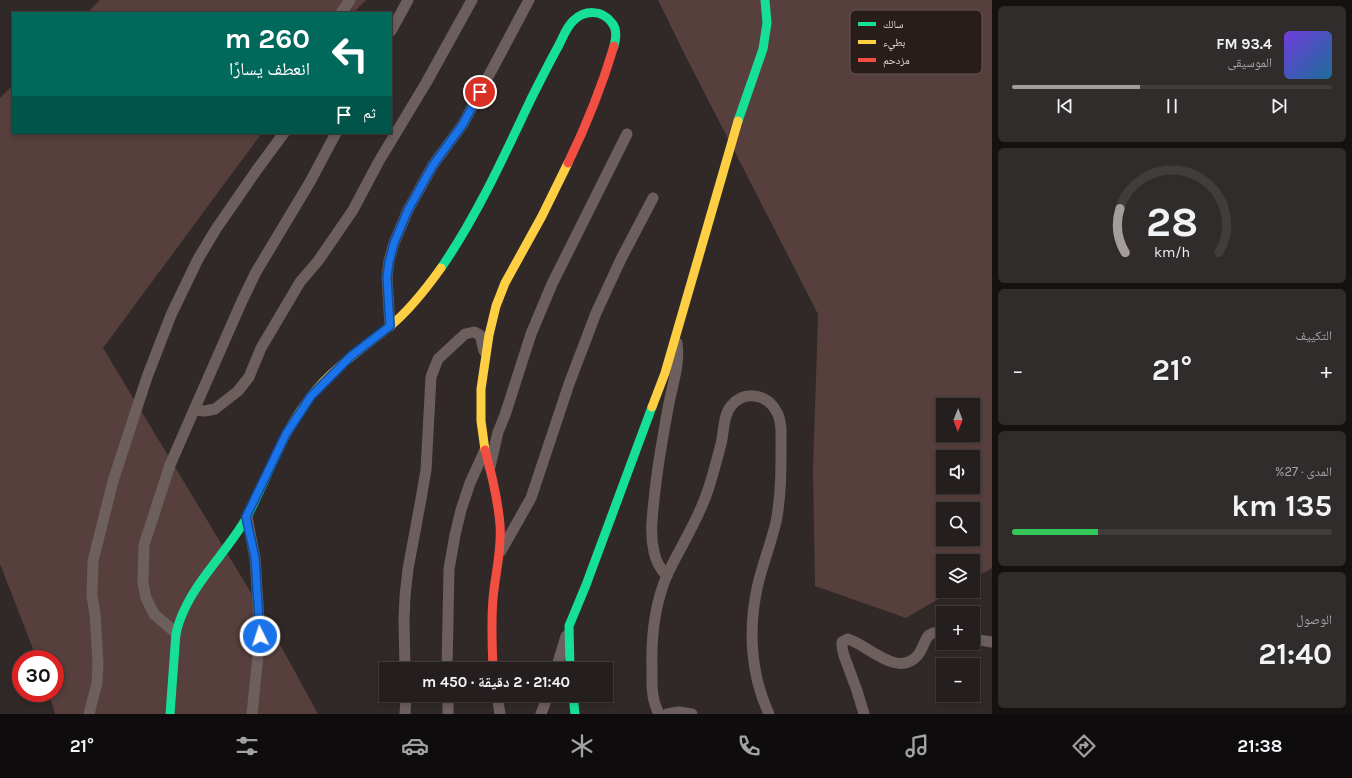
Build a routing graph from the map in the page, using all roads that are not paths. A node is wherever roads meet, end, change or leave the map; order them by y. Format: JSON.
{"nodes":[{"id":1,"x":350,"y":0,"type":"edge"},
{"id":2,"x":408,"y":0,"type":"edge"},
{"id":3,"x":472,"y":0,"type":"edge"},
{"id":4,"x":529,"y":0,"type":"edge"},
{"id":5,"x":765,"y":0,"type":"edge"},
{"id":6,"x":342,"y":12,"type":"edge"},
{"id":7,"x":392,"y":29,"type":"edge"},
{"id":8,"x":283,"y":134,"type":"edge"},
{"id":9,"x":335,"y":134,"type":"edge"},
{"id":10,"x":627,"y":134,"type":"dead end"},
{"id":11,"x":653,"y":198,"type":"dead end"},
{"id":12,"x":390,"y":326,"type":"junction"},
{"id":13,"x":675,"y":338,"type":"junction"},
{"id":14,"x":485,"y":356,"type":"junction"},
{"id":15,"x":194,"y":410,"type":"junction"},
{"id":16,"x":485,"y":450,"type":"junction"},
{"id":17,"x":490,"y":467,"type":"junction"},
{"id":18,"x":246,"y":517,"type":"junction"},
{"id":19,"x":500,"y":552,"type":"junction"},
{"id":20,"x":667,"y":576,"type":"junction"},
{"id":21,"x":569,"y":626,"type":"junction"},
{"id":22,"x":936,"y":632,"type":"edge"},
{"id":23,"x":176,"y":633,"type":"junction"},
{"id":24,"x":980,"y":640,"type":"edge"},
{"id":25,"x":992,"y":642,"type":"edge"},
{"id":26,"x":405,"y":662,"type":"edge"},
{"id":27,"x":447,"y":662,"type":"edge"},
{"id":28,"x":493,"y":662,"type":"edge"},
{"id":29,"x":558,"y":662,"type":"edge"},
{"id":30,"x":570,"y":662,"type":"edge"},
{"id":31,"x":406,"y":702,"type":"edge"},
{"id":32,"x":448,"y":702,"type":"edge"},
{"id":33,"x":498,"y":702,"type":"edge"},
{"id":34,"x":546,"y":702,"type":"edge"},
{"id":35,"x":574,"y":702,"type":"edge"},
{"id":36,"x":89,"y":714,"type":"edge"},
{"id":37,"x":170,"y":714,"type":"edge"},
{"id":38,"x":252,"y":714,"type":"edge"},
{"id":39,"x":405,"y":714,"type":"edge"},
{"id":40,"x":448,"y":714,"type":"edge"},
{"id":41,"x":500,"y":714,"type":"edge"},
{"id":42,"x":542,"y":714,"type":"edge"},
{"id":43,"x":575,"y":714,"type":"edge"},
{"id":44,"x":662,"y":714,"type":"edge"},
{"id":45,"x":692,"y":714,"type":"edge"},
{"id":46,"x":769,"y":714,"type":"edge"},
{"id":47,"x":864,"y":714,"type":"edge"}],
"edges":[{"from":1,"to":6,"type":"street"},
{"from":2,"to":7,"type":"street"},
{"from":3,"to":15,"type":"street"},
{"from":4,"to":12,"type":"street"},
{"from":5,"to":13,"type":"street"},
{"from":8,"to":36,"type":"street"},
{"from":9,"to":15,"type":"street"},
{"from":10,"to":17,"type":"street"},
{"from":11,"to":19,"type":"street"},
{"from":12,"to":14,"type":"street"},
{"from":12,"to":18,"type":"street"},
{"from":13,"to":20,"type":"street"},
{"from":13,"to":21,"type":"street"},
{"from":14,"to":16,"type":"street"},
{"from":14,"to":26,"type":"street"},
{"from":15,"to":23,"type":"street"},
{"from":16,"to":17,"type":"street"},
{"from":16,"to":27,"type":"street"},
{"from":17,"to":19,"type":"street"},
{"from":18,"to":23,"type":"street"},
{"from":18,"to":38,"type":"street"},
{"from":19,"to":28,"type":"street"},
{"from":20,"to":44,"type":"street"},
{"from":20,"to":46,"type":"street"},
{"from":21,"to":29,"type":"street"},
{"from":21,"to":30,"type":"street"},
{"from":22,"to":47,"type":"street"},
{"from":23,"to":37,"type":"street"},
{"from":24,"to":25,"type":"street"},
{"from":31,"to":39,"type":"street"},
{"from":32,"to":40,"type":"street"},
{"from":33,"to":41,"type":"street"},
{"from":34,"to":42,"type":"street"},
{"from":35,"to":43,"type":"street"},
{"from":44,"to":45,"type":"street"}]}
